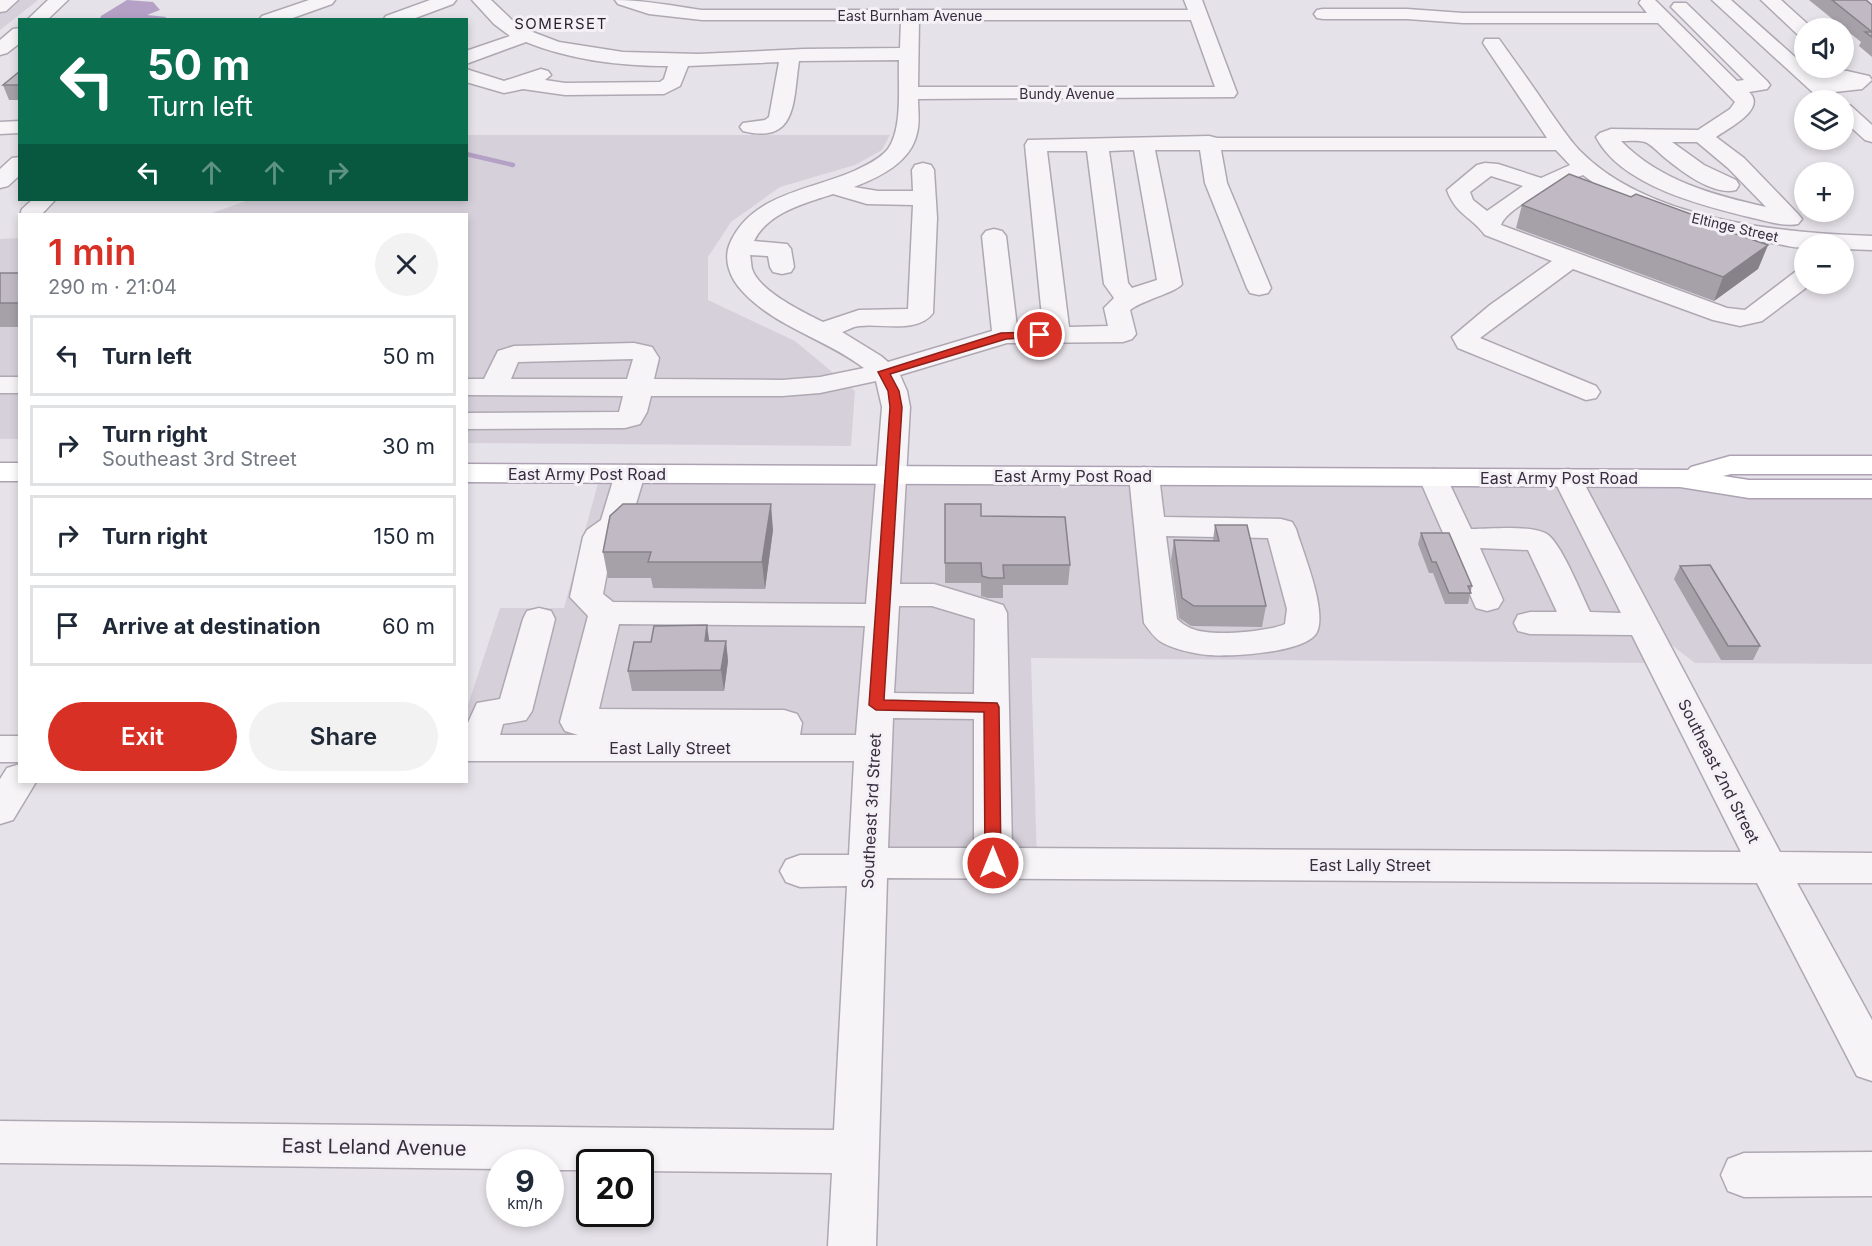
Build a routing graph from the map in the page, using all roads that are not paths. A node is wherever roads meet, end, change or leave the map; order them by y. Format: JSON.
{"nodes":[{"id":1,"x":9,"y":0,"type":"edge"},
{"id":2,"x":59,"y":0,"type":"edge"},
{"id":3,"x":326,"y":0,"type":"edge"},
{"id":4,"x":447,"y":0,"type":"edge"},
{"id":5,"x":624,"y":0,"type":"edge"},
{"id":6,"x":1770,"y":0,"type":"edge"},
{"id":7,"x":1726,"y":4,"type":"edge"},
{"id":8,"x":480,"y":6,"type":"edge"},
{"id":9,"x":0,"y":7,"type":"edge"},
{"id":10,"x":1196,"y":7,"type":"edge"},
{"id":11,"x":1418,"y":7,"type":"edge"},
{"id":12,"x":1680,"y":8,"type":"junction"},
{"id":13,"x":1653,"y":9,"type":"edge"},
{"id":14,"x":1323,"y":14,"type":"dead end"},
{"id":15,"x":910,"y":15,"type":"junction"},
{"id":16,"x":38,"y":18,"type":"edge"},
{"id":17,"x":274,"y":18,"type":"edge"},
{"id":18,"x":398,"y":18,"type":"edge"},
{"id":19,"x":1794,"y":21,"type":"edge"},
{"id":20,"x":1679,"y":34,"type":"junction"},
{"id":21,"x":1710,"y":34,"type":"junction"},
{"id":22,"x":18,"y":35,"type":"edge"},
{"id":23,"x":526,"y":36,"type":"junction"},
{"id":24,"x":1492,"y":43,"type":"dead end"},
{"id":25,"x":554,"y":47,"type":"junction"},
{"id":26,"x":0,"y":49,"type":"edge"},
{"id":27,"x":591,"y":54,"type":"junction"},
{"id":28,"x":909,"y":54,"type":"junction"},
{"id":29,"x":790,"y":56,"type":"junction"},
{"id":30,"x":468,"y":57,"type":"edge"},
{"id":31,"x":524,"y":59,"type":"dead end"},
{"id":32,"x":678,"y":64,"type":"junction"},
{"id":33,"x":504,"y":67,"type":"dead end"},
{"id":34,"x":561,"y":67,"type":"junction"},
{"id":35,"x":1854,"y":72,"type":"edge"},
{"id":36,"x":470,"y":77,"type":"edge"},
{"id":37,"x":1811,"y":81,"type":"junction"},
{"id":38,"x":522,"y":83,"type":"junction"},
{"id":39,"x":1869,"y":83,"type":"edge"},
{"id":40,"x":1732,"y":87,"type":"junction"},
{"id":41,"x":1821,"y":90,"type":"edge"},
{"id":42,"x":908,"y":93,"type":"junction"},
{"id":43,"x":1854,"y":120,"type":"edge"},
{"id":44,"x":750,"y":127,"type":"dead end"},
{"id":45,"x":1651,"y":135,"type":"junction"},
{"id":46,"x":1703,"y":136,"type":"junction"},
{"id":47,"x":1872,"y":136,"type":"edge"},
{"id":48,"x":1609,"y":141,"type":"junction"},
{"id":49,"x":1209,"y":142,"type":"junction"},
{"id":50,"x":1562,"y":143,"type":"junction"},
{"id":51,"x":1097,"y":144,"type":"junction"},
{"id":52,"x":1143,"y":144,"type":"junction"},
{"id":53,"x":18,"y":166,"type":"edge"},
{"id":54,"x":1585,"y":167,"type":"junction"},
{"id":55,"x":923,"y":170,"type":"dead end"},
{"id":56,"x":7,"y":180,"type":"edge"},
{"id":57,"x":1542,"y":185,"type":"junction"},
{"id":58,"x":835,"y":186,"type":"junction"},
{"id":59,"x":1762,"y":191,"type":"junction"},
{"id":60,"x":924,"y":198,"type":"junction"},
{"id":61,"x":43,"y":201,"type":"edge"},
{"id":62,"x":31,"y":213,"type":"edge"},
{"id":63,"x":1790,"y":219,"type":"junction"},
{"id":64,"x":1488,"y":223,"type":"junction"},
{"id":65,"x":1802,"y":234,"type":"edge"},
{"id":66,"x":994,"y":236,"type":"dead end"},
{"id":67,"x":1794,"y":239,"type":"edge"},
{"id":68,"x":1854,"y":243,"type":"edge"},
{"id":69,"x":1872,"y":243,"type":"edge"},
{"id":70,"x":739,"y":247,"type":"junction"},
{"id":71,"x":783,"y":251,"type":"dead end"},
{"id":72,"x":1570,"y":260,"type":"junction"},
{"id":73,"x":1794,"y":285,"type":"edge"},
{"id":74,"x":1259,"y":288,"type":"dead end"},
{"id":75,"x":1127,"y":298,"type":"junction"},
{"id":76,"x":823,"y":332,"type":"junction"},
{"id":77,"x":1005,"y":335,"type":"junction"},
{"id":78,"x":1058,"y":335,"type":"junction"},
{"id":79,"x":883,"y":372,"type":"junction"},
{"id":80,"x":0,"y":385,"type":"edge"},
{"id":81,"x":18,"y":385,"type":"edge"},
{"id":82,"x":468,"y":387,"type":"edge"},
{"id":83,"x":641,"y":387,"type":"junction"},
{"id":84,"x":1586,"y":392,"type":"dead end"},
{"id":85,"x":468,"y":421,"type":"edge"},
{"id":86,"x":1872,"y":465,"type":"edge"},
{"id":87,"x":468,"y":473,"type":"edge"},
{"id":88,"x":630,"y":474,"type":"junction"},
{"id":89,"x":891,"y":475,"type":"junction"},
{"id":90,"x":1144,"y":476,"type":"junction"},
{"id":91,"x":1434,"y":477,"type":"junction"},
{"id":92,"x":1568,"y":478,"type":"junction"},
{"id":93,"x":1680,"y":478,"type":"junction"},
{"id":94,"x":1872,"y":489,"type":"edge"},
{"id":95,"x":1151,"y":526,"type":"junction"},
{"id":96,"x":1460,"y":538,"type":"junction"},
{"id":97,"x":1487,"y":600,"type":"dead end"},
{"id":98,"x":883,"y":605,"type":"junction"},
{"id":99,"x":605,"y":613,"type":"junction"},
{"id":100,"x":539,"y":619,"type":"dead end"},
{"id":101,"x":1530,"y":623,"type":"dead end"},
{"id":102,"x":1579,"y":624,"type":"junction"},
{"id":103,"x":1643,"y":624,"type":"junction"},
{"id":104,"x":876,"y":705,"type":"junction"},
{"id":105,"x":992,"y":707,"type":"junction"},
{"id":106,"x":783,"y":735,"type":"junction"},
{"id":107,"x":472,"y":748,"type":"edge"},
{"id":108,"x":873,"y":748,"type":"junction"},
{"id":109,"x":0,"y":749,"type":"edge"},
{"id":110,"x":18,"y":749,"type":"edge"},
{"id":111,"x":18,"y":781,"type":"edge"},
{"id":112,"x":0,"y":810,"type":"edge"},
{"id":113,"x":993,"y":863,"type":"junction"},
{"id":114,"x":868,"y":866,"type":"junction"},
{"id":115,"x":1768,"y":867,"type":"junction"},
{"id":116,"x":1872,"y":868,"type":"edge"},
{"id":117,"x":800,"y":871,"type":"dead end"},
{"id":118,"x":1872,"y":1062,"type":"edge"},
{"id":119,"x":0,"y":1142,"type":"edge"},
{"id":120,"x":856,"y":1152,"type":"junction"},
{"id":121,"x":1872,"y":1174,"type":"edge"},
{"id":122,"x":1744,"y":1175,"type":"dead end"},
{"id":123,"x":852,"y":1246,"type":"edge"}],
"edges":[{"from":1,"to":9,"type":"street"},
{"from":2,"to":16,"type":"street"},
{"from":3,"to":17,"type":"street"},
{"from":4,"to":18,"type":"street"},
{"from":5,"to":15,"type":"street","name":"East Burnham Avenue"},
{"from":6,"to":19,"type":"street"},
{"from":7,"to":12,"type":"street"},
{"from":7,"to":37,"type":"street"},
{"from":8,"to":23,"type":"street"},
{"from":10,"to":15,"type":"street","name":"East Burnham Avenue"},
{"from":10,"to":42,"type":"street","name":"Bundy Avenue"},
{"from":11,"to":13,"type":"street"},
{"from":11,"to":14,"type":"street"},
{"from":12,"to":13,"type":"street"},
{"from":12,"to":21,"type":"street"},
{"from":13,"to":20,"type":"street"},
{"from":15,"to":28,"type":"street"},
{"from":20,"to":21,"type":"street"},
{"from":20,"to":40,"type":"street"},
{"from":21,"to":40,"type":"street"},
{"from":22,"to":26,"type":"street"},
{"from":23,"to":25,"type":"street"},
{"from":23,"to":30,"type":"street"},
{"from":24,"to":50,"type":"street","name":"Eltinge Street"},
{"from":25,"to":27,"type":"street"},
{"from":25,"to":31,"type":"street"},
{"from":27,"to":32,"type":"street"},
{"from":27,"to":34,"type":"street"},
{"from":28,"to":29,"type":"street"},
{"from":28,"to":42,"type":"street"},
{"from":29,"to":32,"type":"street"},
{"from":29,"to":44,"type":"street"},
{"from":32,"to":34,"type":"street"},
{"from":32,"to":38,"type":"street"},
{"from":33,"to":36,"type":"street"},
{"from":34,"to":38,"type":"street"},
{"from":35,"to":39,"type":"street"},
{"from":36,"to":38,"type":"street"},
{"from":37,"to":39,"type":"street"},
{"from":37,"to":41,"type":"street"},
{"from":40,"to":46,"type":"street"},
{"from":42,"to":58,"type":"street"},
{"from":43,"to":47,"type":"street"},
{"from":45,"to":46,"type":"street"},
{"from":45,"to":48,"type":"street"},
{"from":45,"to":59,"type":"street"},
{"from":46,"to":59,"type":"street"},
{"from":48,"to":50,"type":"street"},
{"from":48,"to":63,"type":"street"},
{"from":49,"to":50,"type":"street"},
{"from":49,"to":52,"type":"street"},
{"from":49,"to":74,"type":"street"},
{"from":50,"to":54,"type":"street","name":"Eltinge Street"},
{"from":51,"to":52,"type":"street"},
{"from":51,"to":75,"type":"street"},
{"from":51,"to":78,"type":"street"},
{"from":52,"to":75,"type":"street"},
{"from":53,"to":56,"type":"street"},
{"from":54,"to":57,"type":"street"},
{"from":54,"to":67,"type":"street","name":"Eltinge Street"},
{"from":55,"to":60,"type":"street"},
{"from":57,"to":64,"type":"street"},
{"from":57,"to":64,"type":"street"},
{"from":58,"to":60,"type":"street"},
{"from":58,"to":70,"type":"street"},
{"from":59,"to":63,"type":"street"},
{"from":60,"to":76,"type":"street"},
{"from":61,"to":62,"type":"street"},
{"from":63,"to":65,"type":"street"},
{"from":64,"to":72,"type":"street"},
{"from":66,"to":77,"type":"street"},
{"from":68,"to":69,"type":"street","name":"Eltinge Street"},
{"from":70,"to":71,"type":"street"},
{"from":70,"to":76,"type":"street","name":"Southeast 3rd Street"},
{"from":72,"to":73,"type":"street"},
{"from":72,"to":84,"type":"street"},
{"from":75,"to":78,"type":"street"},
{"from":76,"to":79,"type":"street","name":"Southeast 3rd Street"},
{"from":77,"to":78,"type":"street"},
{"from":77,"to":79,"type":"street"},
{"from":79,"to":83,"type":"street"},
{"from":79,"to":89,"type":"street","name":"Southeast 3rd Street"},
{"from":80,"to":81,"type":"street"},
{"from":82,"to":83,"type":"street"},
{"from":83,"to":85,"type":"street"},
{"from":86,"to":93,"type":"main road","name":"East Army Post Road"},
{"from":87,"to":88,"type":"main road","name":"East Army Post Road"},
{"from":88,"to":89,"type":"main road","name":"East Army Post Road"},
{"from":88,"to":99,"type":"street"},
{"from":89,"to":90,"type":"main road","name":"East Army Post Road"},
{"from":89,"to":98,"type":"street","name":"Southeast 3rd Street"},
{"from":90,"to":91,"type":"main road","name":"East Army Post Road"},
{"from":90,"to":95,"type":"street"},
{"from":91,"to":92,"type":"main road","name":"East Army Post Road"},
{"from":91,"to":96,"type":"street"},
{"from":92,"to":93,"type":"main road","name":"East Army Post Road"},
{"from":92,"to":103,"type":"street","name":"Southeast 2nd Street"},
{"from":93,"to":94,"type":"main road","name":"East Army Post Road"},
{"from":95,"to":95,"type":"street"},
{"from":96,"to":97,"type":"street"},
{"from":96,"to":102,"type":"street"},
{"from":98,"to":99,"type":"street"},
{"from":98,"to":104,"type":"street","name":"Southeast 3rd Street"},
{"from":98,"to":105,"type":"street"},
{"from":99,"to":106,"type":"street"},
{"from":100,"to":107,"type":"street"},
{"from":101,"to":102,"type":"street"},
{"from":102,"to":103,"type":"street"},
{"from":103,"to":115,"type":"street","name":"Southeast 2nd Street"},
{"from":104,"to":105,"type":"street"},
{"from":104,"to":108,"type":"street","name":"Southeast 3rd Street"},
{"from":105,"to":113,"type":"street"},
{"from":106,"to":107,"type":"street","name":"East Lally Street"},
{"from":106,"to":108,"type":"street","name":"East Lally Street"},
{"from":108,"to":114,"type":"street","name":"Southeast 3rd Street"},
{"from":109,"to":110,"type":"street"},
{"from":111,"to":112,"type":"street"},
{"from":113,"to":114,"type":"street","name":"East Lally Street"},
{"from":113,"to":115,"type":"street","name":"East Lally Street"},
{"from":114,"to":117,"type":"street","name":"East Lally Street"},
{"from":114,"to":120,"type":"street","name":"Southeast 3rd Street"},
{"from":115,"to":116,"type":"street","name":"East Lally Street"},
{"from":115,"to":118,"type":"street","name":"Southeast 2nd Street"},
{"from":119,"to":120,"type":"street","name":"East Leland Avenue"},
{"from":120,"to":123,"type":"street","name":"Southeast 3rd Street"},
{"from":121,"to":122,"type":"street"}]}
